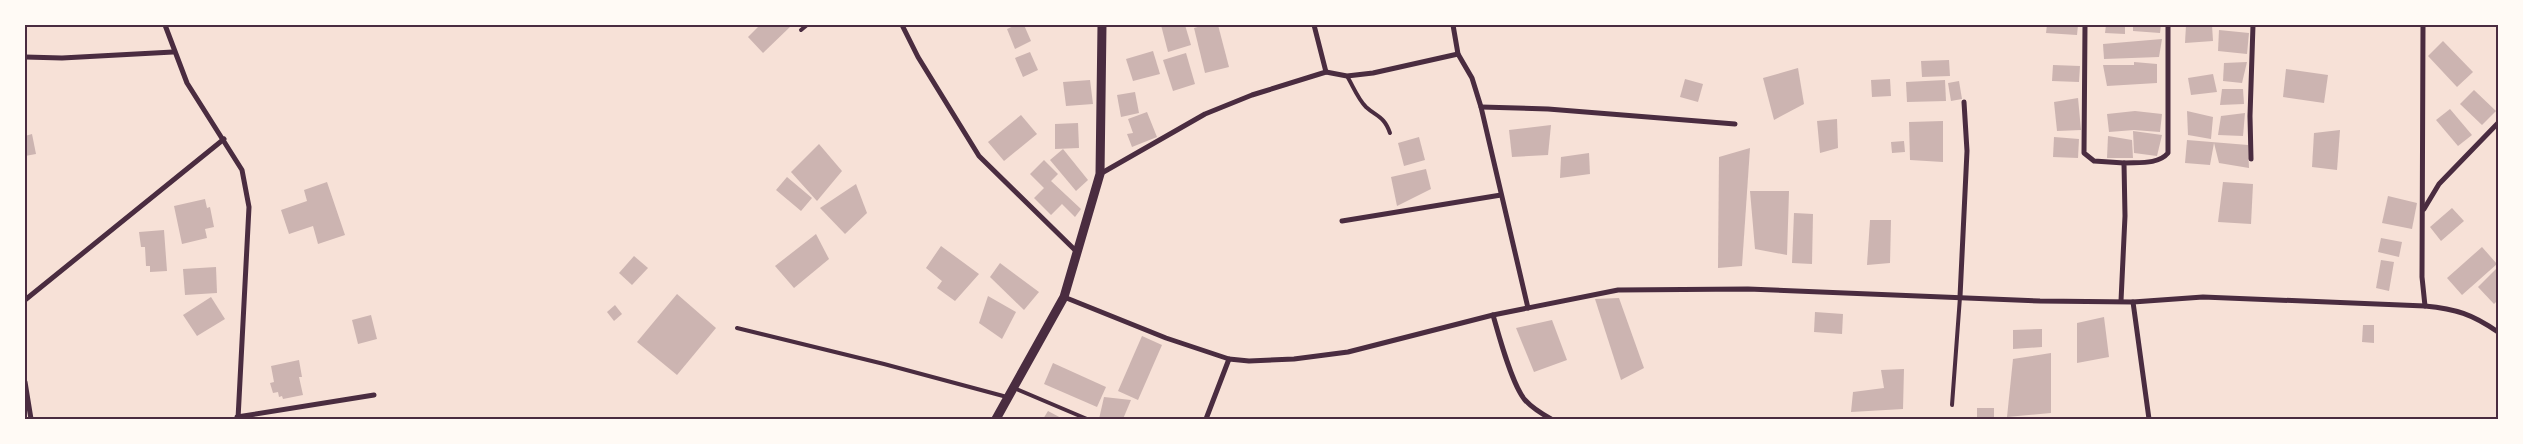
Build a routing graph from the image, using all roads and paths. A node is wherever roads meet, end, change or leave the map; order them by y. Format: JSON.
{"nodes":[{"id":1,"x":165,"y":25,"type":"edge"},
{"id":2,"x":807,"y":25,"type":"edge"},
{"id":3,"x":902,"y":25,"type":"edge"},
{"id":4,"x":1102,"y":25,"type":"edge"},
{"id":5,"x":1314,"y":25,"type":"edge"},
{"id":6,"x":1453,"y":25,"type":"edge"},
{"id":7,"x":2086,"y":25,"type":"edge"},
{"id":8,"x":2168,"y":25,"type":"edge"},
{"id":9,"x":2253,"y":25,"type":"edge"},
{"id":10,"x":2423,"y":25,"type":"edge"},
{"id":11,"x":801,"y":30,"type":"dead end"},
{"id":12,"x":173,"y":52,"type":"junction"},
{"id":13,"x":1458,"y":54,"type":"junction"},
{"id":14,"x":25,"y":57,"type":"edge"},
{"id":15,"x":1326,"y":72,"type":"junction"},
{"id":16,"x":1347,"y":76,"type":"junction"},
{"id":17,"x":1964,"y":102,"type":"dead end"},
{"id":18,"x":1481,"y":107,"type":"junction"},
{"id":19,"x":2498,"y":123,"type":"edge"},
{"id":20,"x":1735,"y":124,"type":"dead end"},
{"id":21,"x":1390,"y":133,"type":"dead end"},
{"id":22,"x":224,"y":139,"type":"junction"},
{"id":23,"x":2252,"y":159,"type":"dead end"},
{"id":24,"x":2124,"y":163,"type":"junction"},
{"id":25,"x":1100,"y":174,"type":"junction"},
{"id":26,"x":1501,"y":195,"type":"junction"},
{"id":27,"x":2422,"y":213,"type":"junction"},
{"id":28,"x":1342,"y":221,"type":"dead end"},
{"id":29,"x":1077,"y":252,"type":"junction"},
{"id":30,"x":1064,"y":297,"type":"junction"},
{"id":31,"x":1960,"y":297,"type":"junction"},
{"id":32,"x":25,"y":300,"type":"edge"},
{"id":33,"x":2121,"y":301,"type":"junction"},
{"id":34,"x":2133,"y":302,"type":"junction"},
{"id":35,"x":2425,"y":306,"type":"junction"},
{"id":36,"x":1528,"y":308,"type":"junction"},
{"id":37,"x":1493,"y":315,"type":"junction"},
{"id":38,"x":737,"y":328,"type":"dead end"},
{"id":39,"x":2498,"y":332,"type":"edge"},
{"id":40,"x":1229,"y":359,"type":"junction"},
{"id":41,"x":25,"y":382,"type":"edge"},
{"id":42,"x":1012,"y":388,"type":"junction"},
{"id":43,"x":374,"y":395,"type":"dead end"},
{"id":44,"x":1007,"y":398,"type":"junction"},
{"id":45,"x":1952,"y":405,"type":"dead end"},
{"id":46,"x":238,"y":418,"type":"edge"},
{"id":47,"x":31,"y":419,"type":"edge"},
{"id":48,"x":996,"y":419,"type":"edge"},
{"id":49,"x":1087,"y":419,"type":"edge"},
{"id":50,"x":1206,"y":419,"type":"edge"},
{"id":51,"x":1551,"y":419,"type":"edge"},
{"id":52,"x":2149,"y":419,"type":"edge"}],
"edges":[{"from":1,"to":12,"type":"street"},
{"from":2,"to":11,"type":"lane"},
{"from":3,"to":29,"type":"street"},
{"from":4,"to":25,"type":"street"},
{"from":5,"to":15,"type":"street"},
{"from":6,"to":13,"type":"street"},
{"from":7,"to":24,"type":"street"},
{"from":8,"to":24,"type":"street"},
{"from":9,"to":23,"type":"street"},
{"from":10,"to":27,"type":"street"},
{"from":12,"to":14,"type":"street"},
{"from":12,"to":22,"type":"street"},
{"from":13,"to":16,"type":"street"},
{"from":13,"to":18,"type":"street"},
{"from":15,"to":16,"type":"street"},
{"from":15,"to":25,"type":"street"},
{"from":16,"to":21,"type":"lane"},
{"from":17,"to":31,"type":"street"},
{"from":18,"to":20,"type":"street"},
{"from":18,"to":26,"type":"street"},
{"from":19,"to":27,"type":"street"},
{"from":22,"to":32,"type":"street"},
{"from":22,"to":46,"type":"street"},
{"from":24,"to":33,"type":"street"},
{"from":25,"to":29,"type":"street"},
{"from":26,"to":28,"type":"street"},
{"from":26,"to":36,"type":"street"},
{"from":27,"to":35,"type":"street"},
{"from":29,"to":30,"type":"street"},
{"from":30,"to":40,"type":"street"},
{"from":30,"to":42,"type":"street"},
{"from":31,"to":33,"type":"street"},
{"from":31,"to":36,"type":"street"},
{"from":31,"to":45,"type":"lane"},
{"from":33,"to":34,"type":"street"},
{"from":34,"to":35,"type":"street"},
{"from":34,"to":52,"type":"street"},
{"from":35,"to":39,"type":"street"},
{"from":36,"to":37,"type":"street"},
{"from":37,"to":40,"type":"street"},
{"from":37,"to":51,"type":"street"},
{"from":38,"to":44,"type":"lane"},
{"from":40,"to":50,"type":"street"},
{"from":41,"to":47,"type":"street"},
{"from":42,"to":44,"type":"street"},
{"from":42,"to":49,"type":"lane"},
{"from":43,"to":46,"type":"street"},
{"from":44,"to":48,"type":"street"}]}
